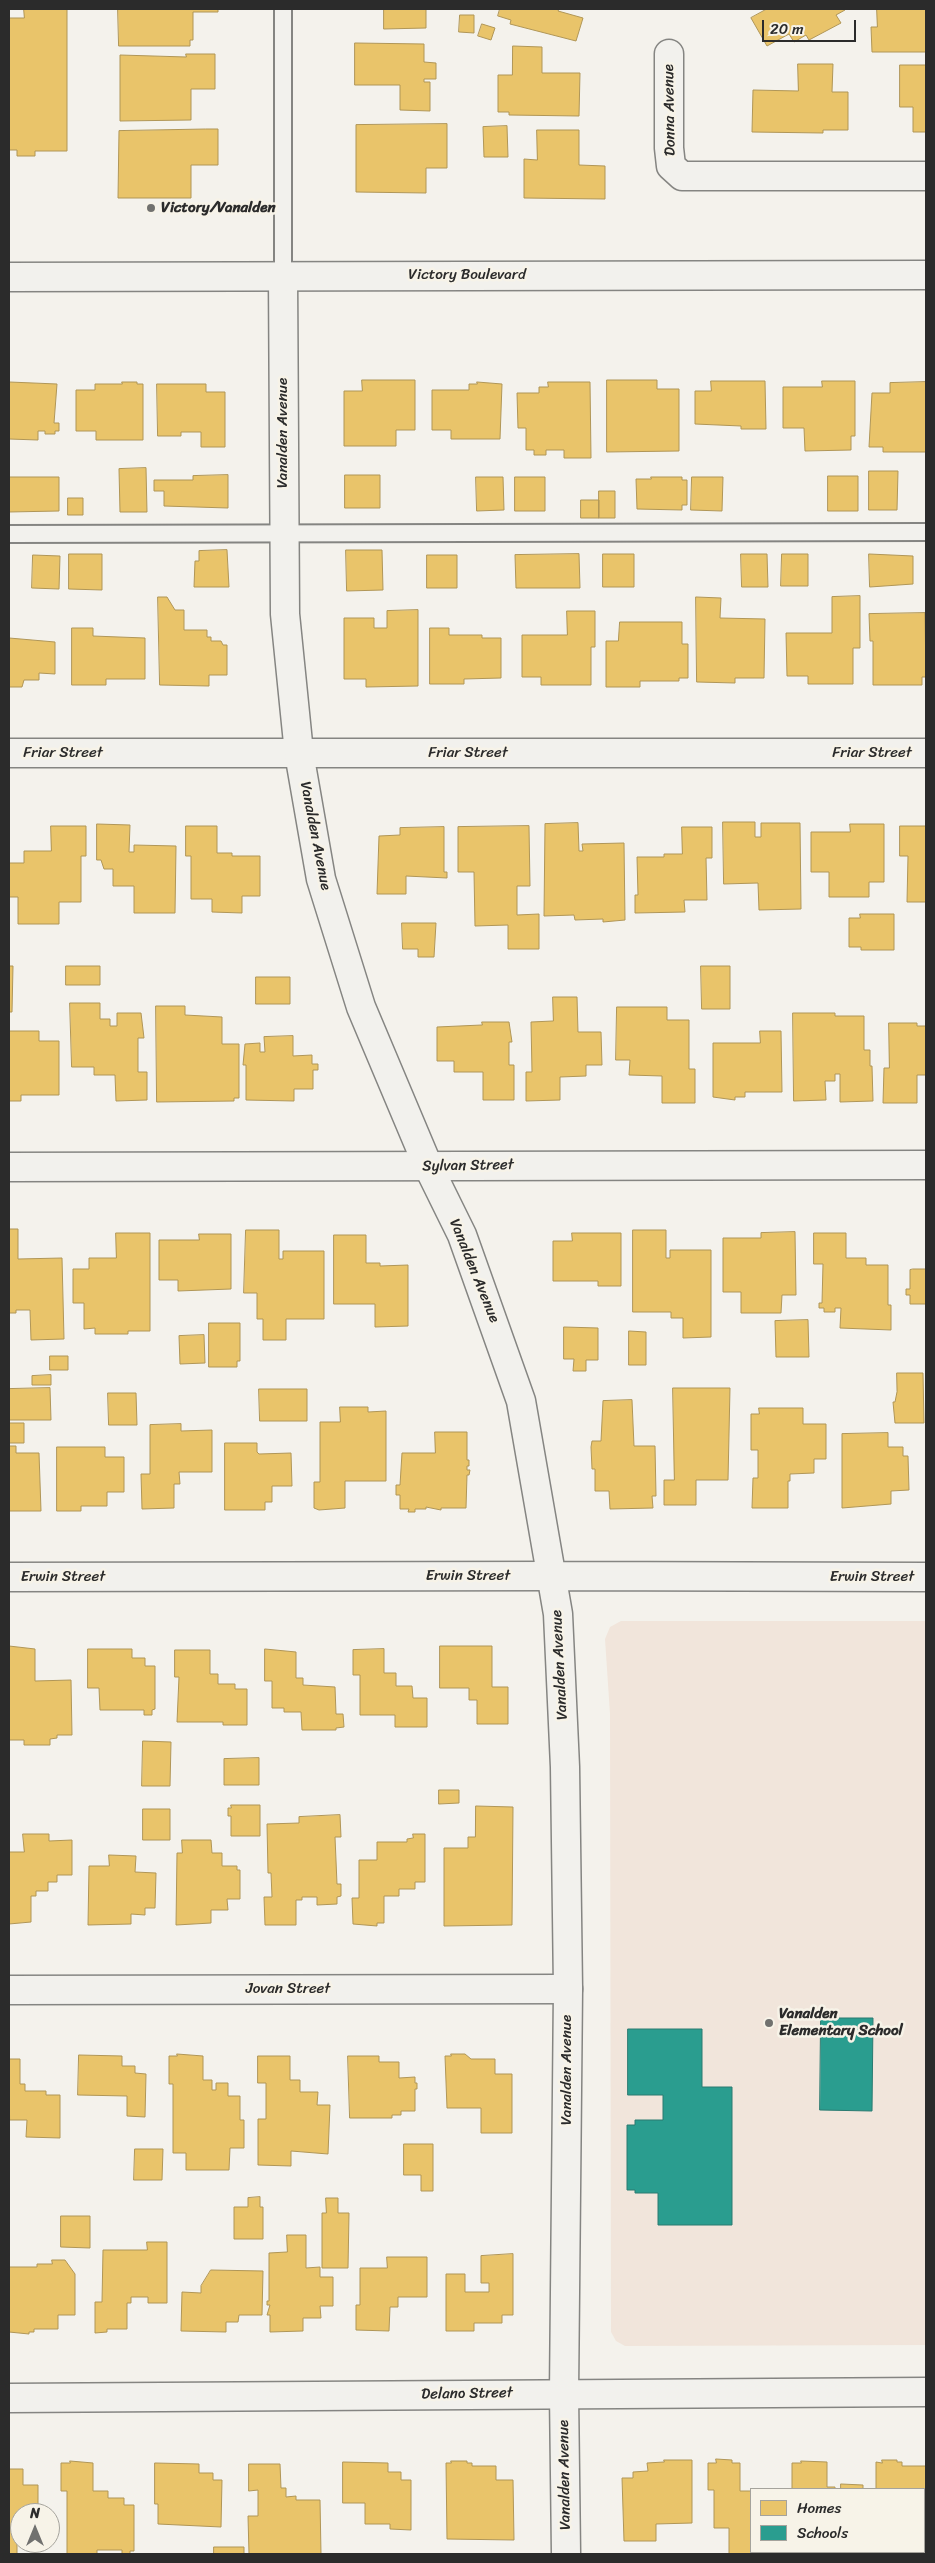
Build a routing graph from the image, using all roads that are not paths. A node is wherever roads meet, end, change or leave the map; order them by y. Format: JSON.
{"nodes":[{"id":1,"x":283,"y":9,"type":"edge"},
{"id":2,"x":669,"y":54,"type":"dead end"},
{"id":3,"x":926,"y":176,"type":"edge"},
{"id":4,"x":926,"y":274,"type":"edge"},
{"id":5,"x":283,"y":275,"type":"junction"},
{"id":6,"x":9,"y":277,"type":"edge"},
{"id":7,"x":926,"y":532,"type":"edge"},
{"id":8,"x":284,"y":533,"type":"junction"},
{"id":9,"x":9,"y":534,"type":"edge"},
{"id":10,"x":9,"y":753,"type":"edge"},
{"id":11,"x":300,"y":753,"type":"junction"},
{"id":12,"x":926,"y":753,"type":"edge"},
{"id":13,"x":926,"y":1165,"type":"edge"},
{"id":14,"x":428,"y":1166,"type":"junction"},
{"id":15,"x":9,"y":1167,"type":"edge"},
{"id":16,"x":553,"y":1576,"type":"junction"},
{"id":17,"x":9,"y":1577,"type":"edge"},
{"id":18,"x":926,"y":1577,"type":"edge"},
{"id":19,"x":568,"y":1989,"type":"junction"},
{"id":20,"x":9,"y":1990,"type":"edge"},
{"id":21,"x":926,"y":2392,"type":"edge"},
{"id":22,"x":564,"y":2393,"type":"junction"},
{"id":23,"x":9,"y":2398,"type":"edge"},
{"id":24,"x":566,"y":2554,"type":"edge"}],
"edges":[{"from":1,"to":5,"type":"lane","name":"Vanalden Avenue"},
{"from":2,"to":3,"type":"street","name":"Donna Avenue"},
{"from":4,"to":5,"type":"street","name":"Victory Boulevard"},
{"from":5,"to":6,"type":"street","name":"Victory Boulevard"},
{"from":5,"to":8,"type":"street","name":"Vanalden Avenue"},
{"from":7,"to":8,"type":"lane"},
{"from":8,"to":9,"type":"lane"},
{"from":8,"to":11,"type":"street","name":"Vanalden Avenue"},
{"from":10,"to":11,"type":"street","name":"Friar Street"},
{"from":11,"to":12,"type":"street","name":"Friar Street"},
{"from":11,"to":14,"type":"street","name":"Vanalden Avenue"},
{"from":13,"to":14,"type":"street","name":"Sylvan Street"},
{"from":14,"to":15,"type":"street","name":"Sylvan Street"},
{"from":14,"to":16,"type":"street","name":"Vanalden Avenue"},
{"from":16,"to":17,"type":"street","name":"Erwin Street"},
{"from":16,"to":18,"type":"street","name":"Erwin Street"},
{"from":16,"to":19,"type":"street","name":"Vanalden Avenue"},
{"from":19,"to":20,"type":"street","name":"Jovan Street"},
{"from":19,"to":22,"type":"street","name":"Vanalden Avenue"},
{"from":21,"to":22,"type":"street","name":"Delano Street"},
{"from":22,"to":23,"type":"street","name":"Delano Street"},
{"from":22,"to":24,"type":"street","name":"Vanalden Avenue"}]}
